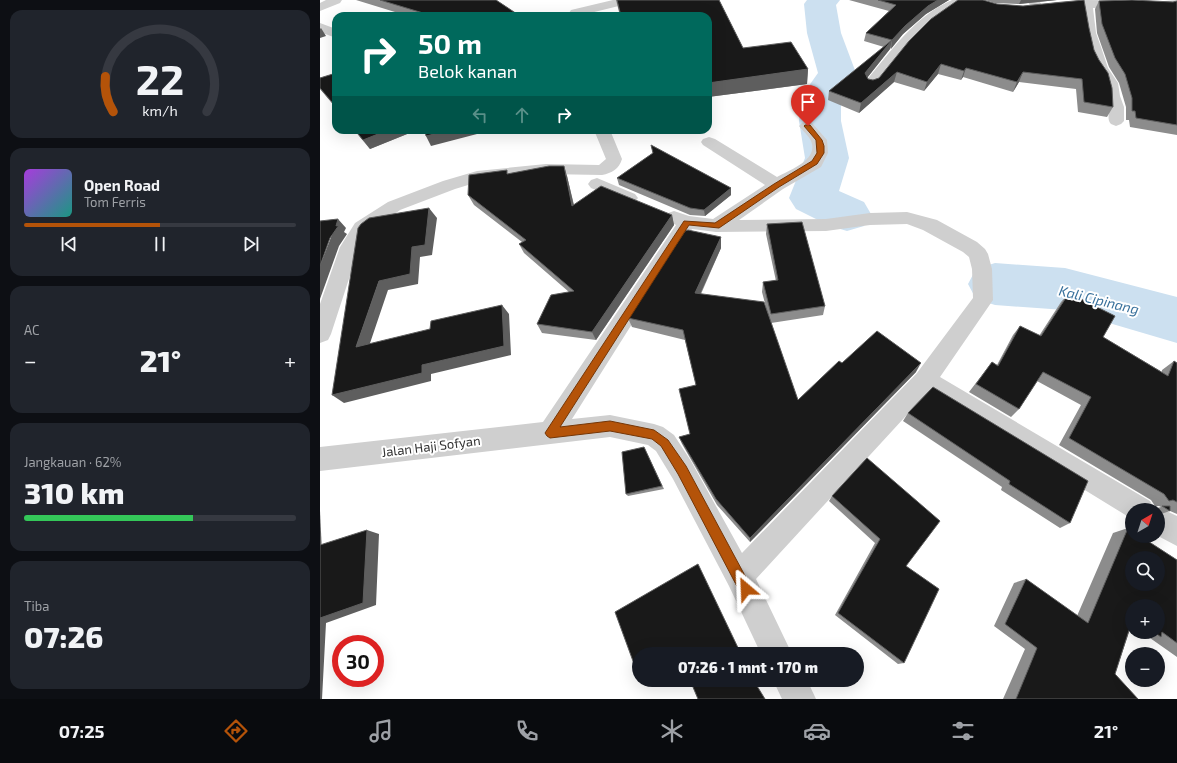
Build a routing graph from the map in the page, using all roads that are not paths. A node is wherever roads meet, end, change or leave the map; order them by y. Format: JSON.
{"nodes":[{"id":1,"x":336,"y":0,"type":"edge"},
{"id":2,"x":627,"y":0,"type":"edge"},
{"id":3,"x":967,"y":1,"type":"edge"},
{"id":4,"x":1170,"y":2,"type":"edge"},
{"id":5,"x":1087,"y":4,"type":"junction"},
{"id":6,"x":1031,"y":5,"type":"edge"},
{"id":7,"x":320,"y":7,"type":"edge"},
{"id":8,"x":579,"y":12,"type":"edge"},
{"id":9,"x":1177,"y":12,"type":"edge"},
{"id":10,"x":320,"y":26,"type":"edge"},
{"id":11,"x":332,"y":32,"type":"edge"},
{"id":12,"x":871,"y":84,"type":"edge"},
{"id":13,"x":1116,"y":121,"type":"dead end"},
{"id":14,"x":808,"y":126,"type":"dead end"},
{"id":15,"x":604,"y":134,"type":"edge"},
{"id":16,"x":709,"y":142,"type":"dead end"},
{"id":17,"x":597,"y":184,"type":"dead end"},
{"id":18,"x":777,"y":185,"type":"junction"},
{"id":19,"x":687,"y":222,"type":"junction"},
{"id":20,"x":716,"y":226,"type":"junction"},
{"id":21,"x":320,"y":334,"type":"edge"},
{"id":22,"x":925,"y":380,"type":"junction"},
{"id":23,"x":546,"y":433,"type":"junction"},
{"id":24,"x":320,"y":459,"type":"edge"},
{"id":25,"x":1129,"y":503,"type":"edge"},
{"id":26,"x":1165,"y":524,"type":"edge"},
{"id":27,"x":1177,"y":532,"type":"edge"},
{"id":28,"x":739,"y":576,"type":"junction"},
{"id":29,"x":774,"y":647,"type":"edge"}],
"edges":[{"from":1,"to":7,"type":"street"},
{"from":2,"to":8,"type":"street"},
{"from":3,"to":12,"type":"street"},
{"from":4,"to":5,"type":"street"},
{"from":4,"to":9,"type":"street"},
{"from":5,"to":6,"type":"street"},
{"from":5,"to":13,"type":"street"},
{"from":10,"to":11,"type":"street"},
{"from":14,"to":18,"type":"street"},
{"from":15,"to":21,"type":"street"},
{"from":16,"to":18,"type":"street"},
{"from":17,"to":19,"type":"street"},
{"from":18,"to":20,"type":"street"},
{"from":19,"to":20,"type":"street"},
{"from":19,"to":23,"type":"street"},
{"from":20,"to":22,"type":"street"},
{"from":22,"to":25,"type":"street"},
{"from":22,"to":28,"type":"street"},
{"from":23,"to":24,"type":"street","name":"Jalan Haji Sofyan"},
{"from":23,"to":28,"type":"street","name":"Jalan Haji Sofyan"},
{"from":26,"to":27,"type":"street"},
{"from":28,"to":29,"type":"street","name":"Jalan Haji Sofyan"}]}
